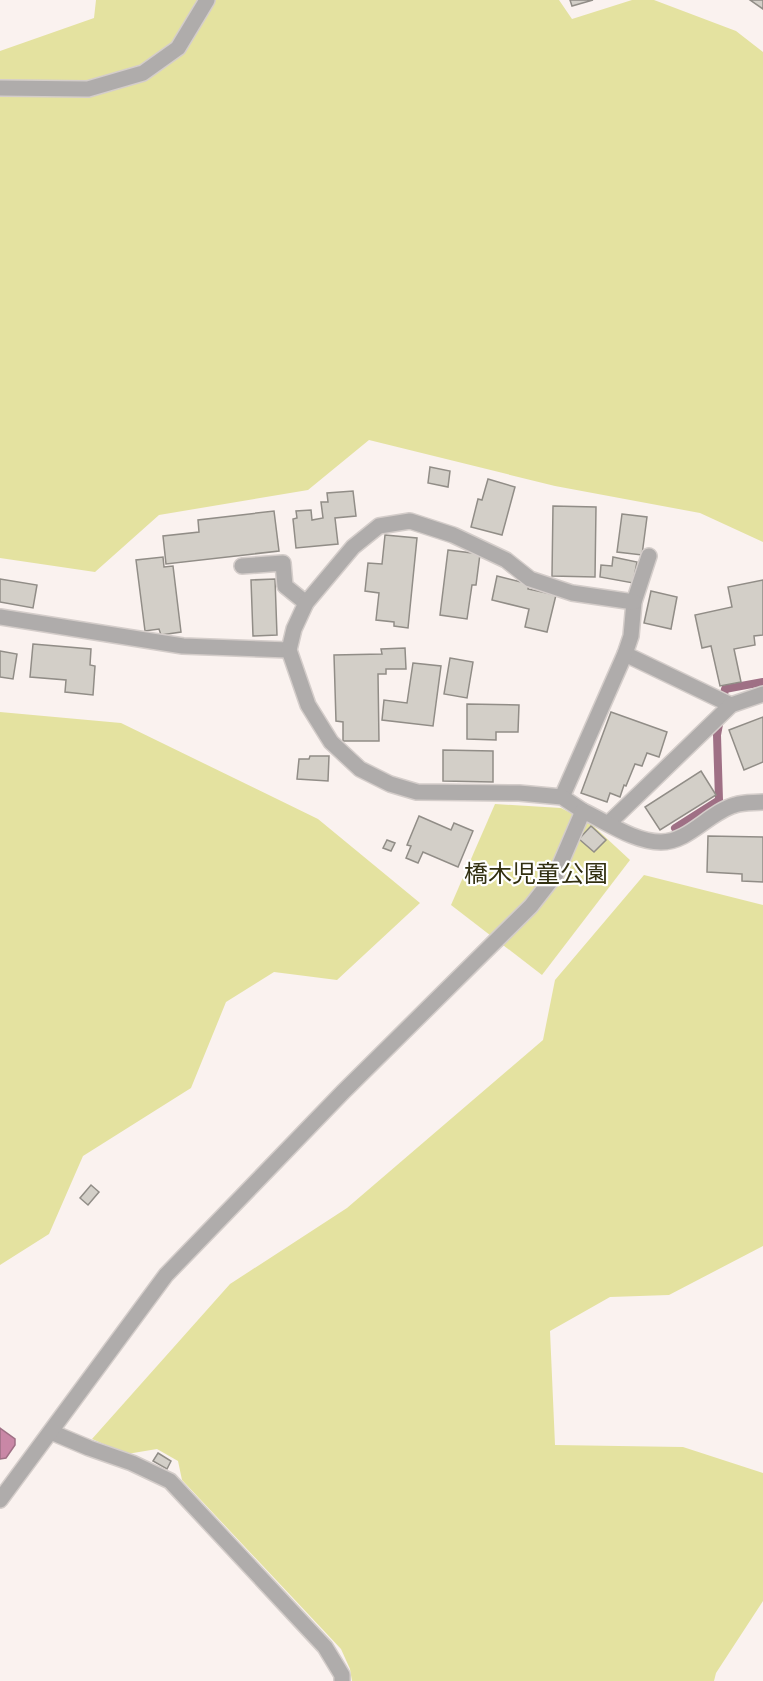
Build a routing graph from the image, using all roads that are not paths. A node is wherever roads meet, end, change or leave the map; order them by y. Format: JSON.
{"nodes":[{"id":1,"x":207,"y":0,"type":"edge"},
{"id":2,"x":0,"y":88,"type":"edge"},
{"id":3,"x":649,"y":556,"type":"dead end"},
{"id":4,"x":242,"y":566,"type":"dead end"},
{"id":5,"x":634,"y":602,"type":"junction"},
{"id":6,"x":306,"y":603,"type":"junction"},
{"id":7,"x":0,"y":617,"type":"edge"},
{"id":8,"x":289,"y":650,"type":"junction"},
{"id":9,"x":625,"y":654,"type":"junction"},
{"id":10,"x":763,"y":694,"type":"edge"},
{"id":11,"x":731,"y":705,"type":"junction"},
{"id":12,"x":562,"y":797,"type":"junction"},
{"id":13,"x":763,"y":802,"type":"edge"},
{"id":14,"x":584,"y":811,"type":"junction"},
{"id":15,"x":609,"y":823,"type":"junction"},
{"id":16,"x":51,"y":1432,"type":"junction"},
{"id":17,"x":0,"y":1500,"type":"edge"},
{"id":18,"x":342,"y":1681,"type":"edge"}],
"edges":[{"from":1,"to":2,"type":"street"},
{"from":3,"to":5,"type":"street"},
{"from":4,"to":6,"type":"street"},
{"from":5,"to":6,"type":"street"},
{"from":5,"to":9,"type":"street"},
{"from":6,"to":8,"type":"street"},
{"from":7,"to":8,"type":"street"},
{"from":8,"to":12,"type":"street"},
{"from":9,"to":11,"type":"street"},
{"from":9,"to":12,"type":"street"},
{"from":10,"to":11,"type":"street"},
{"from":11,"to":15,"type":"street"},
{"from":12,"to":14,"type":"street"},
{"from":13,"to":15,"type":"street"},
{"from":14,"to":15,"type":"street"},
{"from":14,"to":16,"type":"street"},
{"from":16,"to":17,"type":"street"},
{"from":16,"to":18,"type":"street"}]}
